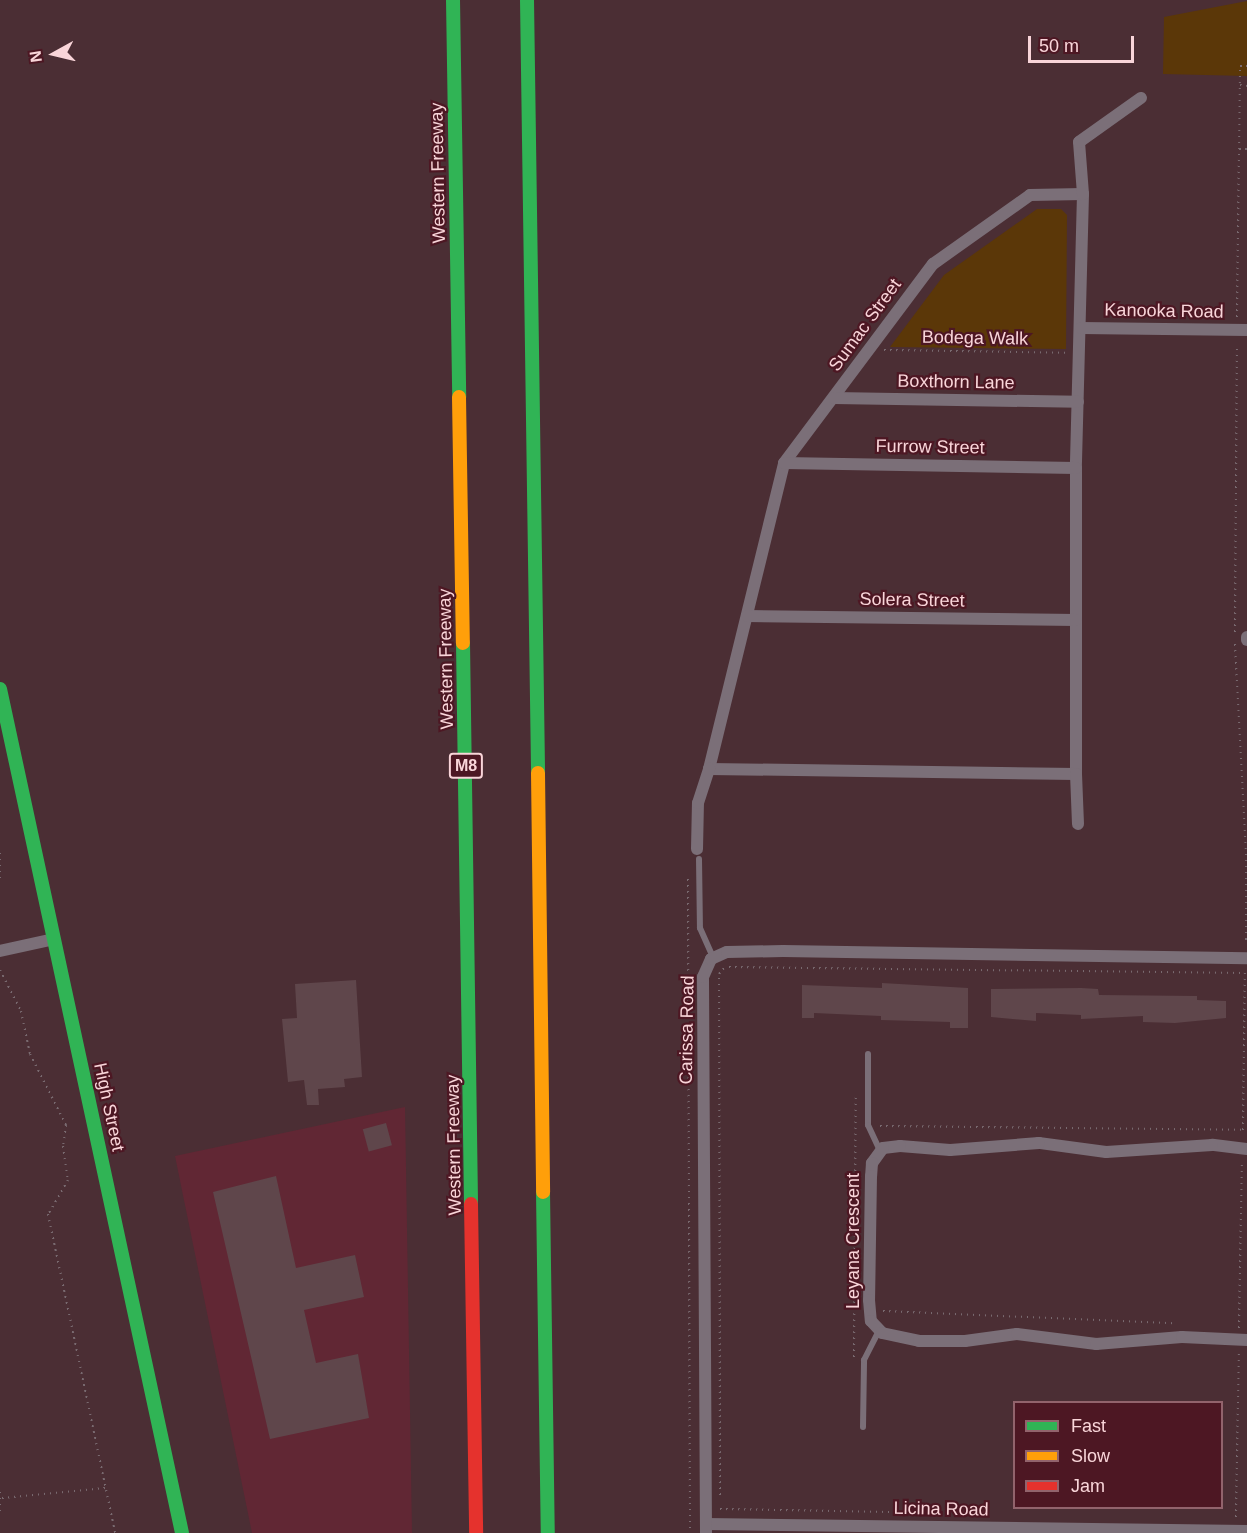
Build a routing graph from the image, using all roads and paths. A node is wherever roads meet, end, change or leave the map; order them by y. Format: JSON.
{"nodes":[{"id":1,"x":453,"y":0,"type":"edge"},
{"id":2,"x":527,"y":0,"type":"edge"},
{"id":3,"x":1247,"y":66,"type":"edge"},
{"id":4,"x":1240,"y":85,"type":"junction"},
{"id":5,"x":1247,"y":86,"type":"edge"},
{"id":6,"x":1141,"y":98,"type":"dead end"},
{"id":7,"x":1239,"y":149,"type":"junction"},
{"id":8,"x":1247,"y":149,"type":"edge"},
{"id":9,"x":1083,"y":194,"type":"junction"},
{"id":10,"x":1081,"y":328,"type":"junction"},
{"id":11,"x":1242,"y":330,"type":"edge"},
{"id":12,"x":869,"y":350,"type":"junction"},
{"id":13,"x":1080,"y":353,"type":"junction"},
{"id":14,"x":834,"y":399,"type":"junction"},
{"id":15,"x":1078,"y":402,"type":"junction"},
{"id":16,"x":784,"y":463,"type":"junction"},
{"id":17,"x":1076,"y":468,"type":"junction"},
{"id":18,"x":747,"y":616,"type":"junction"},
{"id":19,"x":1076,"y":620,"type":"junction"},
{"id":20,"x":0,"y":689,"type":"edge"},
{"id":21,"x":709,"y":769,"type":"junction"},
{"id":22,"x":1076,"y":774,"type":"junction"},
{"id":23,"x":1077,"y":824,"type":"dead end"},
{"id":24,"x":1246,"y":833,"type":"edge"},
{"id":25,"x":0,"y":853,"type":"edge"},
{"id":26,"x":698,"y":854,"type":"joint"},
{"id":27,"x":688,"y":879,"type":"dead end"},
{"id":28,"x":0,"y":881,"type":"edge"},
{"id":29,"x":54,"y":939,"type":"junction"},
{"id":30,"x":0,"y":951,"type":"edge"},
{"id":31,"x":713,"y":957,"type":"junction"},
{"id":32,"x":1246,"y":958,"type":"edge"},
{"id":33,"x":0,"y":970,"type":"edge"},
{"id":34,"x":1245,"y":973,"type":"junction"},
{"id":35,"x":2,"y":974,"type":"edge"},
{"id":36,"x":868,"y":1054,"type":"dead end"},
{"id":37,"x":856,"y":1094,"type":"dead end"},
{"id":38,"x":856,"y":1125,"type":"junction"},
{"id":39,"x":868,"y":1125,"type":"junction"},
{"id":40,"x":1243,"y":1130,"type":"junction"},
{"id":41,"x":1245,"y":1148,"type":"edge"},
{"id":42,"x":880,"y":1150,"type":"junction"},
{"id":43,"x":869,"y":1300,"type":"junction"},
{"id":44,"x":1180,"y":1324,"type":"dead end"},
{"id":45,"x":1227,"y":1325,"type":"dead end"},
{"id":46,"x":1239,"y":1326,"type":"junction"},
{"id":47,"x":879,"y":1330,"type":"junction"},
{"id":48,"x":1243,"y":1340,"type":"edge"},
{"id":49,"x":854,"y":1359,"type":"dead end"},
{"id":50,"x":863,"y":1427,"type":"dead end"},
{"id":51,"x":106,"y":1488,"type":"junction"},
{"id":52,"x":0,"y":1492,"type":"edge"},
{"id":53,"x":2,"y":1498,"type":"junction"},
{"id":54,"x":0,"y":1515,"type":"edge"},
{"id":55,"x":1236,"y":1517,"type":"dead end"},
{"id":56,"x":720,"y":1524,"type":"junction"},
{"id":57,"x":706,"y":1528,"type":"edge"},
{"id":58,"x":1247,"y":1531,"type":"edge"},
{"id":59,"x":115,"y":1533,"type":"edge"},
{"id":60,"x":182,"y":1533,"type":"edge"},
{"id":61,"x":476,"y":1533,"type":"edge"},
{"id":62,"x":548,"y":1533,"type":"edge"},
{"id":63,"x":690,"y":1533,"type":"edge"}],
"edges":[{"from":1,"to":61,"type":"main road","name":"Western Freeway","number":"M8"},
{"from":2,"to":62,"type":"main road"},
{"from":3,"to":4,"type":"path"},
{"from":4,"to":5,"type":"path"},
{"from":4,"to":7,"type":"path"},
{"from":6,"to":9,"type":"street"},
{"from":7,"to":8,"type":"path"},
{"from":7,"to":11,"type":"path"},
{"from":9,"to":10,"type":"street"},
{"from":9,"to":12,"type":"street","name":"Sumac Street"},
{"from":10,"to":11,"type":"street","name":"Kanooka Road"},
{"from":10,"to":13,"type":"street"},
{"from":11,"to":24,"type":"path"},
{"from":12,"to":13,"type":"path","name":"Bodega Walk"},
{"from":12,"to":14,"type":"street","name":"Sumac Street"},
{"from":13,"to":15,"type":"street"},
{"from":14,"to":15,"type":"street","name":"Boxthorn Lane"},
{"from":14,"to":16,"type":"street","name":"Sumac Street"},
{"from":15,"to":17,"type":"street"},
{"from":16,"to":17,"type":"street","name":"Furrow Street"},
{"from":16,"to":18,"type":"street","name":"Sumac Street"},
{"from":17,"to":19,"type":"street"},
{"from":18,"to":19,"type":"street","name":"Solera Street"},
{"from":18,"to":21,"type":"street","name":"Sumac Street"},
{"from":19,"to":22,"type":"street"},
{"from":20,"to":29,"type":"main road","name":"High Street"},
{"from":21,"to":22,"type":"street"},
{"from":21,"to":26,"type":"street","name":"Sumac Street"},
{"from":22,"to":23,"type":"street"},
{"from":24,"to":32,"type":"path"},
{"from":25,"to":28,"type":"path"},
{"from":26,"to":31,"type":"lane"},
{"from":27,"to":63,"type":"path"},
{"from":29,"to":30,"type":"street"},
{"from":29,"to":60,"type":"main road","name":"High Street"},
{"from":31,"to":32,"type":"street","name":"Carissa Road"},
{"from":31,"to":57,"type":"street","name":"Carissa Road"},
{"from":32,"to":34,"type":"path"},
{"from":33,"to":35,"type":"path"},
{"from":34,"to":40,"type":"path"},
{"from":34,"to":56,"type":"path"},
{"from":35,"to":51,"type":"path"},
{"from":36,"to":39,"type":"lane"},
{"from":37,"to":38,"type":"path"},
{"from":38,"to":39,"type":"path"},
{"from":38,"to":49,"type":"path"},
{"from":39,"to":40,"type":"path"},
{"from":39,"to":42,"type":"lane"},
{"from":40,"to":41,"type":"path"},
{"from":41,"to":42,"type":"street"},
{"from":41,"to":46,"type":"path"},
{"from":42,"to":43,"type":"street","name":"Leyana Crescent"},
{"from":43,"to":44,"type":"path"},
{"from":43,"to":47,"type":"street","name":"Leyana Crescent"},
{"from":45,"to":46,"type":"path"},
{"from":46,"to":48,"type":"path"},
{"from":47,"to":48,"type":"street","name":"Leyana Crescent"},
{"from":47,"to":50,"type":"lane"},
{"from":48,"to":55,"type":"path"},
{"from":51,"to":53,"type":"path"},
{"from":51,"to":59,"type":"path"},
{"from":52,"to":53,"type":"path"},
{"from":53,"to":54,"type":"path"},
{"from":56,"to":57,"type":"street","name":"Licina Road"},
{"from":56,"to":58,"type":"street","name":"Licina Road"}]}
